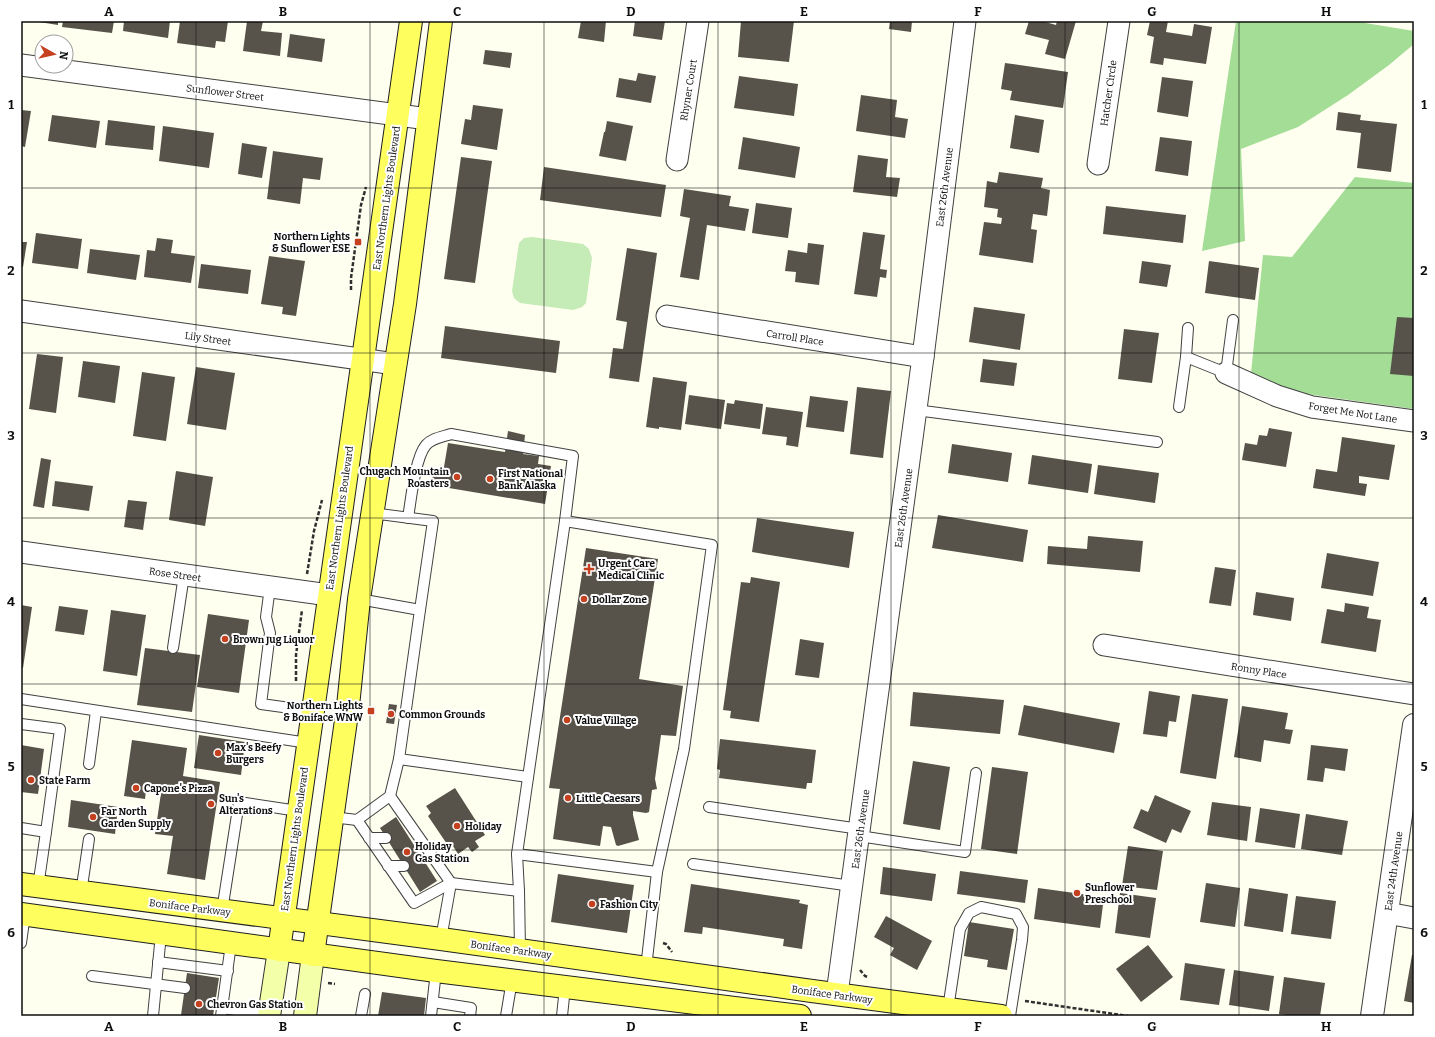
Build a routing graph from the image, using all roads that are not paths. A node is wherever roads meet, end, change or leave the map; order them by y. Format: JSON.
{"nodes":[{"id":1,"x":411,"y":21,"type":"edge"},
{"id":2,"x":440,"y":21,"type":"edge"},
{"id":3,"x":698,"y":21,"type":"edge"},
{"id":4,"x":965,"y":21,"type":"edge"},
{"id":5,"x":1119,"y":21,"type":"edge"},
{"id":6,"x":21,"y":65,"type":"edge"},
{"id":7,"x":398,"y":115,"type":"junction"},
{"id":8,"x":428,"y":119,"type":"junction"},
{"id":9,"x":677,"y":160,"type":"dead end"},
{"id":10,"x":1098,"y":164,"type":"dead end"},
{"id":11,"x":21,"y":311,"type":"edge"},
{"id":12,"x":667,"y":316,"type":"dead end"},
{"id":13,"x":1233,"y":320,"type":"dead end"},
{"id":14,"x":1188,"y":328,"type":"dead end"},
{"id":15,"x":923,"y":357,"type":"junction"},
{"id":16,"x":1186,"y":358,"type":"junction"},
{"id":17,"x":362,"y":360,"type":"junction"},
{"id":18,"x":395,"y":364,"type":"junction"},
{"id":19,"x":1226,"y":373,"type":"junction"},
{"id":20,"x":1179,"y":407,"type":"dead end"},
{"id":21,"x":916,"y":410,"type":"junction"},
{"id":22,"x":1414,"y":421,"type":"edge"},
{"id":23,"x":1157,"y":442,"type":"dead end"},
{"id":24,"x":372,"y":513,"type":"junction"},
{"id":25,"x":408,"y":518,"type":"junction"},
{"id":26,"x":565,"y":521,"type":"junction"},
{"id":27,"x":338,"y":524,"type":"junction"},
{"id":28,"x":21,"y":552,"type":"edge"},
{"id":29,"x":184,"y":575,"type":"junction"},
{"id":30,"x":270,"y":587,"type":"junction"},
{"id":31,"x":329,"y":595,"type":"junction"},
{"id":32,"x":359,"y":599,"type":"junction"},
{"id":33,"x":420,"y":610,"type":"junction"},
{"id":34,"x":1104,"y":645,"type":"dead end"},
{"id":35,"x":173,"y":648,"type":"dead end"},
{"id":36,"x":1414,"y":694,"type":"edge"},
{"id":37,"x":21,"y":699,"type":"edge"},
{"id":38,"x":312,"y":710,"type":"junction"},
{"id":39,"x":96,"y":711,"type":"junction"},
{"id":40,"x":21,"y":724,"type":"edge"},
{"id":41,"x":1414,"y":725,"type":"edge"},
{"id":42,"x":308,"y":743,"type":"junction"},
{"id":43,"x":399,"y":759,"type":"junction"},
{"id":44,"x":89,"y":764,"type":"dead end"},
{"id":45,"x":976,"y":773,"type":"dead end"},
{"id":46,"x":528,"y":778,"type":"junction"},
{"id":47,"x":390,"y":796,"type":"junction"},
{"id":48,"x":709,"y":807,"type":"dead end"},
{"id":49,"x":298,"y":811,"type":"junction"},
{"id":50,"x":332,"y":817,"type":"junction"},
{"id":51,"x":357,"y":820,"type":"junction"},
{"id":52,"x":21,"y":828,"type":"edge"},
{"id":53,"x":46,"y":832,"type":"junction"},
{"id":54,"x":859,"y":832,"type":"junction"},
{"id":55,"x":369,"y":838,"type":"junction"},
{"id":56,"x":386,"y":838,"type":"dead end"},
{"id":57,"x":89,"y":839,"type":"dead end"},
{"id":58,"x":517,"y":854,"type":"junction"},
{"id":59,"x":693,"y":864,"type":"dead end"},
{"id":60,"x":388,"y":866,"type":"junction"},
{"id":61,"x":404,"y":866,"type":"dead end"},
{"id":62,"x":439,"y":866,"type":"junction"},
{"id":63,"x":427,"y":867,"type":"dead end"},
{"id":64,"x":657,"y":872,"type":"junction"},
{"id":65,"x":450,"y":883,"type":"junction"},
{"id":66,"x":29,"y":886,"type":"edge"},
{"id":67,"x":852,"y":886,"type":"junction"},
{"id":68,"x":519,"y":891,"type":"junction"},
{"id":69,"x":81,"y":893,"type":"junction"},
{"id":70,"x":222,"y":911,"type":"junction"},
{"id":71,"x":1386,"y":913,"type":"junction"},
{"id":72,"x":23,"y":914,"type":"edge"},
{"id":73,"x":1414,"y":918,"type":"edge"},
{"id":74,"x":283,"y":919,"type":"junction"},
{"id":75,"x":318,"y":923,"type":"junction"},
{"id":76,"x":161,"y":934,"type":"junction"},
{"id":77,"x":441,"y":939,"type":"junction"},
{"id":78,"x":21,"y":943,"type":"edge"},
{"id":79,"x":231,"y":944,"type":"junction"},
{"id":80,"x":279,"y":950,"type":"junction"},
{"id":81,"x":520,"y":950,"type":"junction"},
{"id":82,"x":313,"y":955,"type":"junction"},
{"id":83,"x":158,"y":962,"type":"junction"},
{"id":84,"x":646,"y":968,"type":"junction"},
{"id":85,"x":228,"y":971,"type":"junction"},
{"id":86,"x":436,"y":971,"type":"junction"},
{"id":87,"x":92,"y":976,"type":"dead end"},
{"id":88,"x":512,"y":980,"type":"junction"},
{"id":89,"x":156,"y":984,"type":"junction"},
{"id":90,"x":566,"y":987,"type":"junction"},
{"id":91,"x":185,"y":988,"type":"dead end"},
{"id":92,"x":364,"y":994,"type":"dead end"},
{"id":93,"x":837,"y":994,"type":"junction"},
{"id":94,"x":433,"y":1002,"type":"junction"},
{"id":95,"x":948,"y":1009,"type":"junction"},
{"id":96,"x":222,"y":1012,"type":"edge"},
{"id":97,"x":153,"y":1016,"type":"edge"},
{"id":98,"x":269,"y":1016,"type":"edge"},
{"id":99,"x":305,"y":1016,"type":"edge"},
{"id":100,"x":361,"y":1016,"type":"edge"},
{"id":101,"x":431,"y":1016,"type":"edge"},
{"id":102,"x":470,"y":1016,"type":"edge"},
{"id":103,"x":506,"y":1016,"type":"edge"},
{"id":104,"x":562,"y":1016,"type":"edge"},
{"id":105,"x":800,"y":1016,"type":"edge"},
{"id":106,"x":1001,"y":1016,"type":"edge"},
{"id":107,"x":1010,"y":1016,"type":"edge"},
{"id":108,"x":1372,"y":1016,"type":"edge"}],
"edges":[{"from":1,"to":7,"type":"main road","name":"East Northern Lights Boulevard"},
{"from":2,"to":8,"type":"main road"},
{"from":3,"to":9,"type":"street","name":"Rhyner Court"},
{"from":4,"to":15,"type":"street","name":"East 26th Avenue"},
{"from":5,"to":10,"type":"street","name":"Hatcher Circle"},
{"from":6,"to":7,"type":"street","name":"Sunflower Street"},
{"from":7,"to":8,"type":"street","name":"Sunflower Street"},
{"from":7,"to":17,"type":"main road","name":"East Northern Lights Boulevard"},
{"from":8,"to":18,"type":"main road"},
{"from":11,"to":17,"type":"street","name":"Lily Street"},
{"from":12,"to":15,"type":"street","name":"Carroll Place"},
{"from":13,"to":19,"type":"lane"},
{"from":14,"to":16,"type":"lane"},
{"from":15,"to":21,"type":"street","name":"East 26th Avenue"},
{"from":16,"to":19,"type":"lane"},
{"from":16,"to":20,"type":"lane"},
{"from":17,"to":18,"type":"street","name":"Lily Street"},
{"from":17,"to":27,"type":"main road","name":"East Northern Lights Boulevard"},
{"from":18,"to":24,"type":"main road"},
{"from":19,"to":22,"type":"street","name":"Forget Me Not Lane"},
{"from":21,"to":23,"type":"lane"},
{"from":21,"to":54,"type":"street","name":"East 26th Avenue"},
{"from":24,"to":25,"type":"lane"},
{"from":24,"to":32,"type":"main road"},
{"from":25,"to":26,"type":"lane"},
{"from":25,"to":33,"type":"lane"},
{"from":26,"to":46,"type":"lane"},
{"from":26,"to":64,"type":"lane"},
{"from":27,"to":31,"type":"main road","name":"East Northern Lights Boulevard"},
{"from":27,"to":32,"type":"main road"},
{"from":28,"to":29,"type":"street","name":"Rose Street"},
{"from":29,"to":30,"type":"street","name":"Rose Street"},
{"from":29,"to":35,"type":"lane"},
{"from":30,"to":31,"type":"street","name":"Rose Street"},
{"from":30,"to":38,"type":"lane"},
{"from":31,"to":38,"type":"main road","name":"East Northern Lights Boulevard"},
{"from":32,"to":33,"type":"lane"},
{"from":32,"to":50,"type":"main road"},
{"from":33,"to":43,"type":"lane"},
{"from":34,"to":36,"type":"street","name":"Ronny Place"},
{"from":37,"to":39,"type":"lane"},
{"from":38,"to":42,"type":"main road","name":"East Northern Lights Boulevard"},
{"from":39,"to":42,"type":"lane"},
{"from":39,"to":44,"type":"lane"},
{"from":40,"to":53,"type":"lane"},
{"from":41,"to":71,"type":"street","name":"East 24th Avenue"},
{"from":42,"to":49,"type":"main road","name":"East Northern Lights Boulevard"},
{"from":43,"to":46,"type":"lane"},
{"from":43,"to":47,"type":"lane"},
{"from":45,"to":54,"type":"lane"},
{"from":46,"to":58,"type":"lane"},
{"from":47,"to":51,"type":"lane"},
{"from":47,"to":62,"type":"lane"},
{"from":48,"to":54,"type":"lane"},
{"from":49,"to":70,"type":"lane"},
{"from":49,"to":74,"type":"main road","name":"East Northern Lights Boulevard"},
{"from":50,"to":51,"type":"lane"},
{"from":50,"to":75,"type":"main road"},
{"from":51,"to":55,"type":"lane"},
{"from":52,"to":53,"type":"lane"},
{"from":53,"to":66,"type":"lane"},
{"from":54,"to":67,"type":"street","name":"East 26th Avenue"},
{"from":55,"to":56,"type":"lane"},
{"from":55,"to":60,"type":"lane"},
{"from":57,"to":69,"type":"lane"},
{"from":58,"to":64,"type":"lane"},
{"from":58,"to":68,"type":"lane"},
{"from":59,"to":67,"type":"lane"},
{"from":60,"to":61,"type":"lane"},
{"from":60,"to":65,"type":"lane"},
{"from":62,"to":63,"type":"lane"},
{"from":62,"to":65,"type":"lane"},
{"from":64,"to":84,"type":"lane"},
{"from":65,"to":68,"type":"lane"},
{"from":65,"to":77,"type":"lane"},
{"from":66,"to":69,"type":"main road","name":"Boniface Parkway"},
{"from":67,"to":93,"type":"street","name":"East 26th Avenue"},
{"from":68,"to":81,"type":"lane"},
{"from":69,"to":70,"type":"main road","name":"Boniface Parkway"},
{"from":70,"to":74,"type":"main road","name":"Boniface Parkway"},
{"from":71,"to":73,"type":"street"},
{"from":71,"to":108,"type":"street","name":"East 24th Avenue"},
{"from":72,"to":76,"type":"main road"},
{"from":72,"to":78,"type":"lane"},
{"from":74,"to":75,"type":"main road","name":"Boniface Parkway"},
{"from":74,"to":80,"type":"main road","name":"East Northern Lights Boulevard"},
{"from":75,"to":77,"type":"main road","name":"Boniface Parkway"},
{"from":75,"to":82,"type":"main road"},
{"from":76,"to":79,"type":"main road"},
{"from":76,"to":83,"type":"lane"},
{"from":77,"to":81,"type":"main road","name":"Boniface Parkway"},
{"from":79,"to":80,"type":"main road"},
{"from":79,"to":85,"type":"lane"},
{"from":80,"to":82,"type":"main road"},
{"from":80,"to":98,"type":"main road","name":"East Northern Lights Boulevard"},
{"from":81,"to":84,"type":"main road","name":"Boniface Parkway"},
{"from":82,"to":86,"type":"main road"},
{"from":82,"to":99,"type":"main road"},
{"from":83,"to":85,"type":"lane"},
{"from":83,"to":89,"type":"lane"},
{"from":84,"to":93,"type":"main road","name":"Boniface Parkway"},
{"from":85,"to":96,"type":"lane"},
{"from":86,"to":88,"type":"main road"},
{"from":86,"to":94,"type":"lane"},
{"from":87,"to":89,"type":"lane"},
{"from":88,"to":90,"type":"main road"},
{"from":88,"to":103,"type":"lane"},
{"from":89,"to":91,"type":"lane"},
{"from":89,"to":97,"type":"lane"},
{"from":90,"to":104,"type":"lane"},
{"from":90,"to":105,"type":"main road"},
{"from":92,"to":100,"type":"lane"},
{"from":93,"to":95,"type":"main road","name":"Boniface Parkway"},
{"from":94,"to":101,"type":"lane"},
{"from":94,"to":102,"type":"lane"},
{"from":95,"to":106,"type":"main road","name":"Boniface Parkway"},
{"from":95,"to":107,"type":"lane"},
{"from":96,"to":98,"type":"lane"}]}
